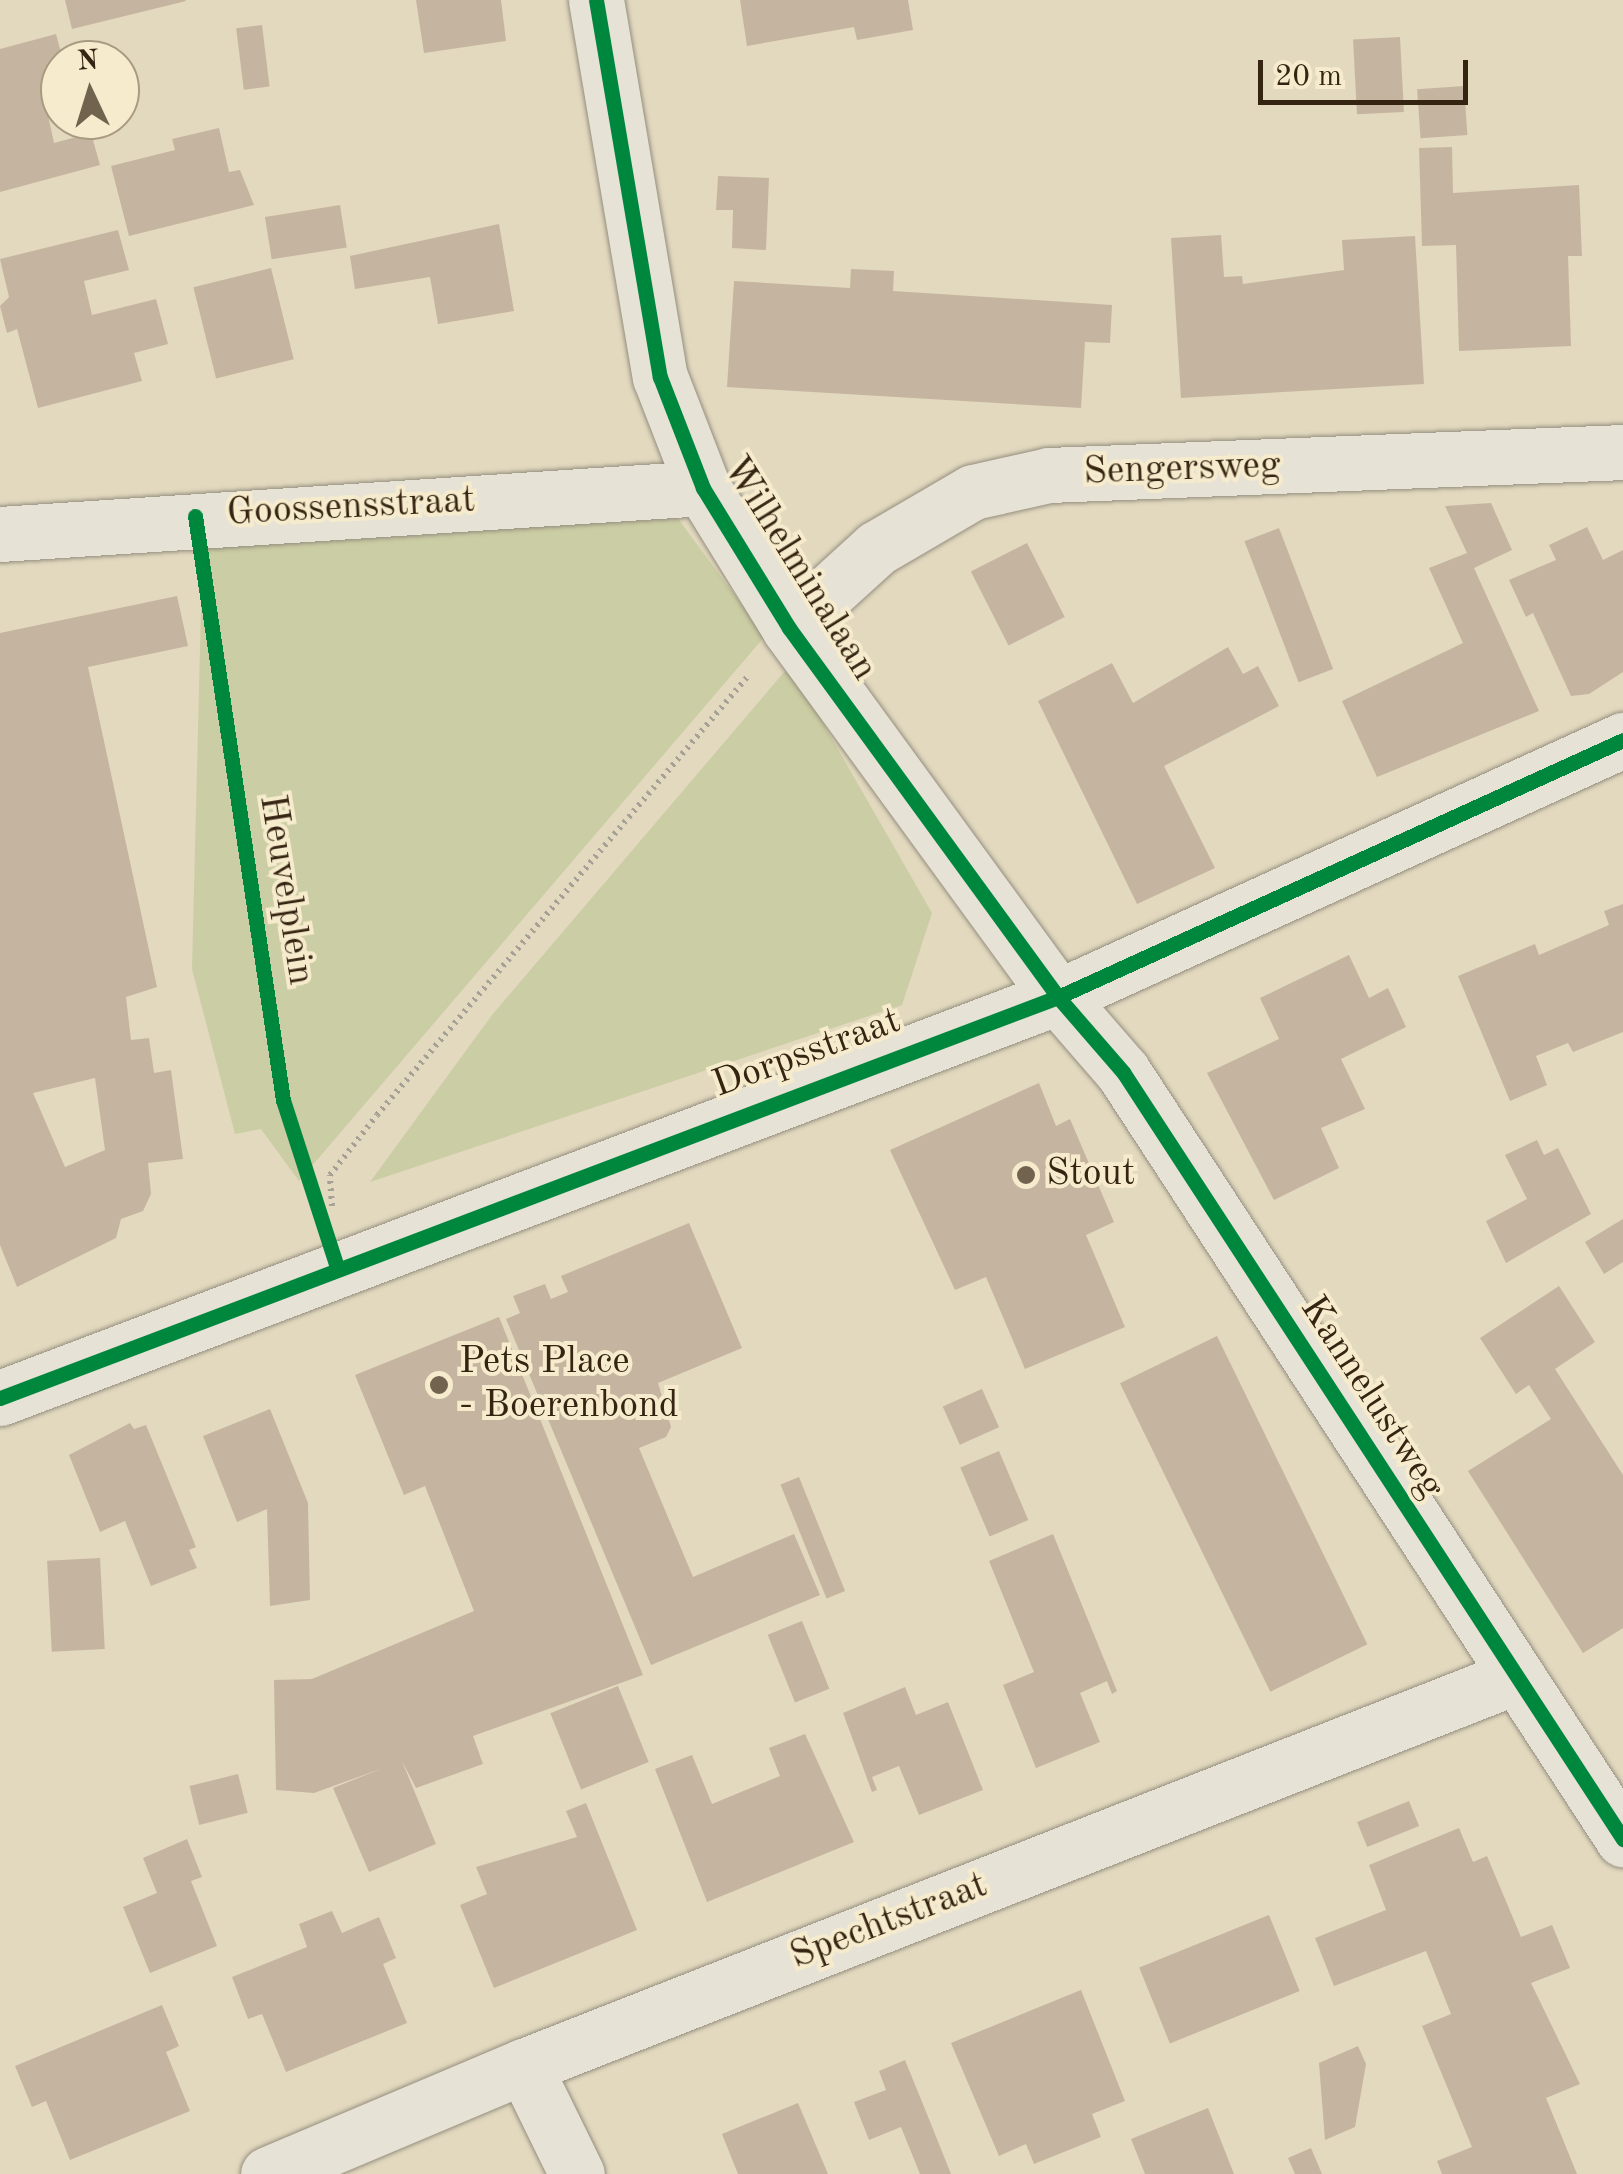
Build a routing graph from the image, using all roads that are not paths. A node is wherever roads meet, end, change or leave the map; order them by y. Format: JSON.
{"nodes":[{"id":1,"x":596,"y":0,"type":"edge"},
{"id":2,"x":1623,"y":452,"type":"edge"},
{"id":3,"x":703,"y":488,"type":"junction"},
{"id":4,"x":0,"y":534,"type":"edge"},
{"id":5,"x":789,"y":628,"type":"junction"},
{"id":6,"x":1623,"y":740,"type":"edge"},
{"id":7,"x":1058,"y":996,"type":"junction"},
{"id":8,"x":0,"y":1398,"type":"edge"},
{"id":9,"x":1512,"y":1678,"type":"junction"},
{"id":10,"x":1623,"y":1840,"type":"edge"},
{"id":11,"x":524,"y":2066,"type":"junction"},
{"id":12,"x":268,"y":2174,"type":"edge"},
{"id":13,"x":577,"y":2174,"type":"edge"}],
"edges":[{"from":1,"to":3,"type":"street","name":"Wilhelminalaan"},
{"from":2,"to":5,"type":"street","name":"Sengersweg"},
{"from":3,"to":4,"type":"street","name":"Goossensstraat"},
{"from":3,"to":5,"type":"street","name":"Wilhelminalaan"},
{"from":5,"to":7,"type":"street","name":"Wilhelminalaan"},
{"from":6,"to":7,"type":"street","name":"Dorpsstraat"},
{"from":7,"to":8,"type":"street","name":"Dorpsstraat"},
{"from":7,"to":9,"type":"street","name":"Kannelustweg"},
{"from":9,"to":10,"type":"street","name":"Kannelustweg"},
{"from":9,"to":11,"type":"street","name":"Spechtstraat"},
{"from":11,"to":12,"type":"street","name":"Spechtstraat"},
{"from":11,"to":13,"type":"street"}]}
